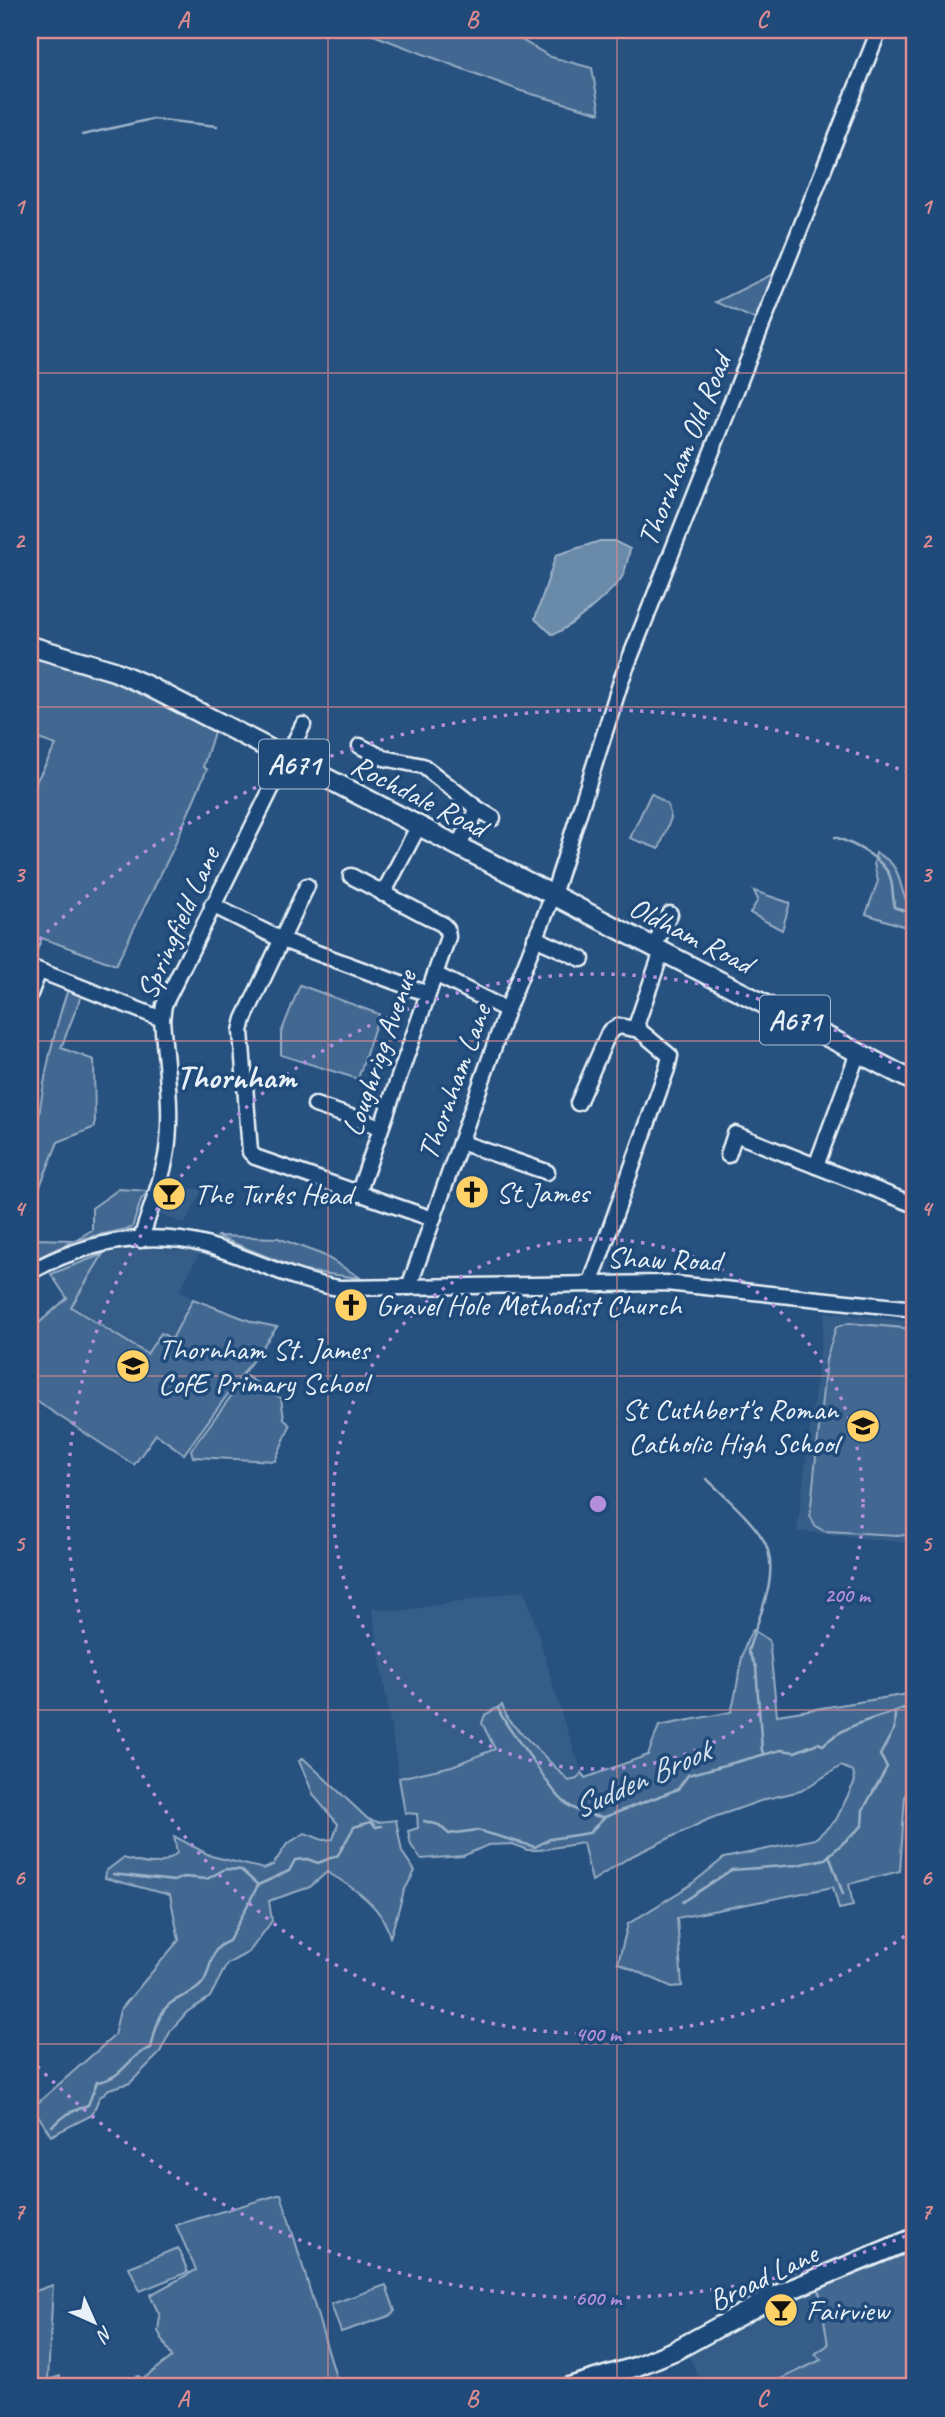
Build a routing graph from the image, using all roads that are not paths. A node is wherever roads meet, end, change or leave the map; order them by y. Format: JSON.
{"nodes":[{"id":1,"x":879,"y":30,"type":"edge"},
{"id":2,"x":30,"y":646,"type":"edge"},
{"id":3,"x":303,"y":725,"type":"dead end"},
{"id":4,"x":360,"y":746,"type":"dead end"},
{"id":5,"x":285,"y":759,"type":"junction"},
{"id":6,"x":478,"y":809,"type":"junction"},
{"id":7,"x":493,"y":818,"type":"dead end"},
{"id":8,"x":418,"y":827,"type":"junction"},
{"id":9,"x":458,"y":847,"type":"junction"},
{"id":10,"x":351,"y":876,"type":"dead end"},
{"id":11,"x":307,"y":886,"type":"dead end"},
{"id":12,"x":383,"y":894,"type":"junction"},
{"id":13,"x":552,"y":895,"type":"junction"},
{"id":14,"x":212,"y":905,"type":"junction"},
{"id":15,"x":670,"y":914,"type":"dead end"},
{"id":16,"x":535,"y":937,"type":"junction"},
{"id":17,"x":282,"y":940,"type":"junction"},
{"id":18,"x":658,"y":949,"type":"junction"},
{"id":19,"x":582,"y":959,"type":"dead end"},
{"id":20,"x":34,"y":969,"type":"edge"},
{"id":21,"x":435,"y":974,"type":"junction"},
{"id":22,"x":30,"y":994,"type":"edge"},
{"id":23,"x":428,"y":994,"type":"junction"},
{"id":24,"x":507,"y":1010,"type":"junction"},
{"id":25,"x":162,"y":1019,"type":"junction"},
{"id":26,"x":639,"y":1030,"type":"junction"},
{"id":27,"x":858,"y":1053,"type":"junction"},
{"id":28,"x":915,"y":1082,"type":"edge"},
{"id":29,"x":578,"y":1103,"type":"dead end"},
{"id":30,"x":315,"y":1105,"type":"dead end"},
{"id":31,"x":381,"y":1127,"type":"junction"},
{"id":32,"x":460,"y":1142,"type":"junction"},
{"id":33,"x":727,"y":1155,"type":"dead end"},
{"id":34,"x":816,"y":1166,"type":"junction"},
{"id":35,"x":539,"y":1175,"type":"dead end"},
{"id":36,"x":358,"y":1194,"type":"junction"},
{"id":37,"x":915,"y":1205,"type":"edge"},
{"id":38,"x":433,"y":1219,"type":"junction"},
{"id":39,"x":141,"y":1240,"type":"junction"},
{"id":40,"x":30,"y":1272,"type":"edge"},
{"id":41,"x":591,"y":1282,"type":"junction"},
{"id":42,"x":409,"y":1287,"type":"junction"},
{"id":43,"x":915,"y":1309,"type":"edge"},
{"id":44,"x":915,"y":2238,"type":"edge"},
{"id":45,"x":569,"y":2387,"type":"edge"}],
"edges":[{"from":1,"to":13,"type":"street","name":"Thornham Old Road"},
{"from":2,"to":5,"type":"main road","name":"Rochdale Road","number":"A671"},
{"from":3,"to":5,"type":"street","name":"Springfield Lane"},
{"from":4,"to":6,"type":"street"},
{"from":5,"to":8,"type":"main road","name":"Rochdale Road","number":"A671"},
{"from":5,"to":14,"type":"street","name":"Springfield Lane"},
{"from":6,"to":7,"type":"street"},
{"from":6,"to":9,"type":"street"},
{"from":8,"to":9,"type":"main road","name":"Rochdale Road","number":"A671"},
{"from":8,"to":12,"type":"street"},
{"from":9,"to":13,"type":"main road","name":"Rochdale Road","number":"A671"},
{"from":10,"to":12,"type":"street"},
{"from":11,"to":17,"type":"street"},
{"from":12,"to":21,"type":"street","name":"Loughrigg Avenue"},
{"from":13,"to":16,"type":"street","name":"Thornham Lane"},
{"from":13,"to":18,"type":"main road","name":"Oldham Road","number":"A671"},
{"from":14,"to":17,"type":"street"},
{"from":14,"to":25,"type":"street","name":"Springfield Lane"},
{"from":15,"to":18,"type":"street"},
{"from":16,"to":19,"type":"street"},
{"from":16,"to":24,"type":"street","name":"Thornham Lane"},
{"from":17,"to":23,"type":"street"},
{"from":17,"to":36,"type":"street"},
{"from":18,"to":26,"type":"street"},
{"from":18,"to":27,"type":"main road","name":"Oldham Road","number":"A671"},
{"from":20,"to":22,"type":"street"},
{"from":20,"to":25,"type":"street"},
{"from":21,"to":23,"type":"street","name":"Loughrigg Avenue"},
{"from":21,"to":24,"type":"street"},
{"from":23,"to":31,"type":"street","name":"Loughrigg Avenue"},
{"from":24,"to":32,"type":"street","name":"Thornham Lane"},
{"from":25,"to":39,"type":"street","name":"Springfield Lane"},
{"from":26,"to":29,"type":"street"},
{"from":26,"to":41,"type":"street"},
{"from":27,"to":28,"type":"main road","name":"Oldham Road","number":"A671"},
{"from":27,"to":34,"type":"street"},
{"from":30,"to":31,"type":"street"},
{"from":31,"to":36,"type":"street","name":"Loughrigg Avenue"},
{"from":32,"to":35,"type":"street"},
{"from":32,"to":38,"type":"street","name":"Thornham Lane"},
{"from":33,"to":34,"type":"street"},
{"from":34,"to":37,"type":"street"},
{"from":36,"to":38,"type":"street"},
{"from":38,"to":42,"type":"street","name":"Thornham Lane"},
{"from":39,"to":40,"type":"street","name":"Shaw Road"},
{"from":39,"to":42,"type":"street","name":"Shaw Road"},
{"from":41,"to":42,"type":"street","name":"Shaw Road"},
{"from":41,"to":43,"type":"street","name":"Shaw Road"},
{"from":44,"to":45,"type":"main road","name":"Broad Lane"}]}
